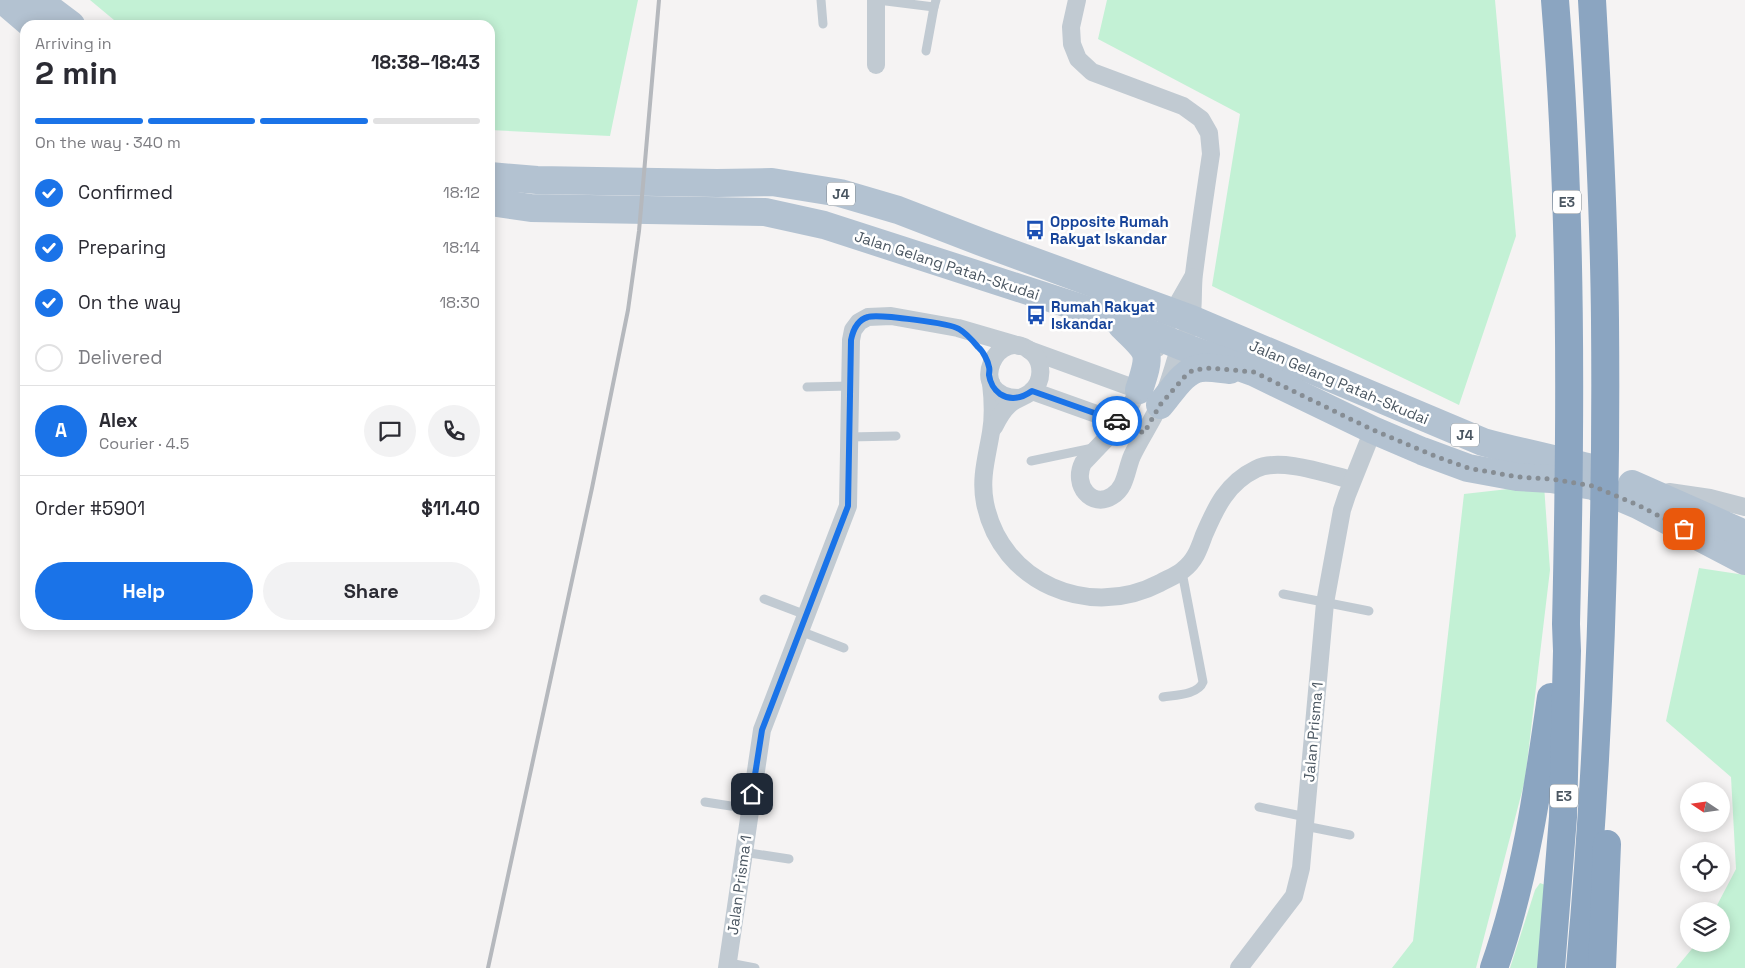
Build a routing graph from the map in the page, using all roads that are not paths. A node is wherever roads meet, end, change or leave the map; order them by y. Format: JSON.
{"nodes":[{"id":1,"x":3,"y":0,"type":"edge"},
{"id":2,"x":38,"y":0,"type":"edge"},
{"id":3,"x":821,"y":0,"type":"edge"},
{"id":4,"x":877,"y":0,"type":"edge"},
{"id":5,"x":1077,"y":0,"type":"edge"},
{"id":6,"x":1555,"y":0,"type":"edge"},
{"id":7,"x":1592,"y":0,"type":"edge"},
{"id":8,"x":935,"y":4,"type":"edge"},
{"id":9,"x":26,"y":20,"type":"edge"},
{"id":10,"x":64,"y":20,"type":"edge"},
{"id":11,"x":823,"y":24,"type":"dead end"},
{"id":12,"x":926,"y":51,"type":"dead end"},
{"id":13,"x":876,"y":66,"type":"dead end"},
{"id":14,"x":495,"y":176,"type":"edge"},
{"id":15,"x":495,"y":203,"type":"edge"},
{"id":16,"x":1182,"y":316,"type":"junction"},
{"id":17,"x":1115,"y":319,"type":"junction"},
{"id":18,"x":958,"y":328,"type":"junction"},
{"id":19,"x":1171,"y":343,"type":"junction"},
{"id":20,"x":1024,"y":348,"type":"junction"},
{"id":21,"x":1254,"y":372,"type":"junction"},
{"id":22,"x":990,"y":375,"type":"junction"},
{"id":23,"x":850,"y":386,"type":"junction"},
{"id":24,"x":807,"y":387,"type":"dead end"},
{"id":25,"x":1025,"y":395,"type":"junction"},
{"id":26,"x":1149,"y":398,"type":"junction"},
{"id":27,"x":1122,"y":422,"type":"junction"},
{"id":28,"x":1373,"y":430,"type":"junction"},
{"id":29,"x":992,"y":432,"type":"junction"},
{"id":30,"x":1144,"y":433,"type":"junction"},
{"id":31,"x":896,"y":436,"type":"dead end"},
{"id":32,"x":849,"y":437,"type":"junction"},
{"id":33,"x":1098,"y":447,"type":"junction"},
{"id":34,"x":1031,"y":461,"type":"dead end"},
{"id":35,"x":1352,"y":480,"type":"junction"},
{"id":36,"x":1646,"y":489,"type":"junction"},
{"id":37,"x":1745,"y":507,"type":"edge"},
{"id":38,"x":1745,"y":534,"type":"edge"},
{"id":39,"x":1745,"y":561,"type":"edge"},
{"id":40,"x":1182,"y":572,"type":"junction"},
{"id":41,"x":1283,"y":594,"type":"dead end"},
{"id":42,"x":764,"y":599,"type":"dead end"},
{"id":43,"x":1325,"y":603,"type":"junction"},
{"id":44,"x":1369,"y":611,"type":"dead end"},
{"id":45,"x":803,"y":623,"type":"junction"},
{"id":46,"x":1566,"y":624,"type":"junction"},
{"id":47,"x":1601,"y":629,"type":"junction"},
{"id":48,"x":844,"y":648,"type":"dead end"},
{"id":49,"x":1162,"y":697,"type":"dead end"},
{"id":50,"x":705,"y":802,"type":"dead end"},
{"id":51,"x":1259,"y":808,"type":"dead end"},
{"id":52,"x":750,"y":809,"type":"junction"},
{"id":53,"x":1305,"y":822,"type":"junction"},
{"id":54,"x":1350,"y":835,"type":"dead end"},
{"id":55,"x":743,"y":852,"type":"junction"},
{"id":56,"x":789,"y":859,"type":"dead end"},
{"id":57,"x":728,"y":966,"type":"edge"},
{"id":58,"x":754,"y":968,"type":"edge"},
{"id":59,"x":1239,"y":968,"type":"edge"},
{"id":60,"x":1494,"y":968,"type":"edge"},
{"id":61,"x":1551,"y":968,"type":"edge"},
{"id":62,"x":1580,"y":968,"type":"edge"},
{"id":63,"x":1602,"y":968,"type":"edge"}],
"edges":[{"from":1,"to":9,"type":"main road"},
{"from":2,"to":10,"type":"main road"},
{"from":3,"to":11,"type":"lane"},
{"from":4,"to":8,"type":"lane"},
{"from":4,"to":13,"type":"street"},
{"from":5,"to":16,"type":"street"},
{"from":6,"to":46,"type":"highway","number":"E3"},
{"from":7,"to":47,"type":"highway","number":"E3"},
{"from":8,"to":12,"type":"lane"},
{"from":14,"to":16,"type":"main road","name":"Jalan Gelang Patah-Skudai","number":"J4"},
{"from":15,"to":17,"type":"main road","name":"Jalan Gelang Patah-Skudai","number":"J4"},
{"from":16,"to":19,"type":"street"},
{"from":16,"to":36,"type":"main road","name":"Jalan Gelang Patah-Skudai","number":"J4"},
{"from":17,"to":19,"type":"main road","name":"Jalan Gelang Patah-Skudai","number":"J4"},
{"from":17,"to":26,"type":"main road"},
{"from":18,"to":20,"type":"street","name":"Jalan Prisma 1"},
{"from":18,"to":22,"type":"street"},
{"from":18,"to":23,"type":"street","name":"Jalan Prisma 1"},
{"from":19,"to":21,"type":"main road","name":"Jalan Gelang Patah-Skudai","number":"J4"},
{"from":19,"to":26,"type":"street"},
{"from":19,"to":26,"type":"street"},
{"from":20,"to":22,"type":"street"},
{"from":20,"to":25,"type":"street"},
{"from":20,"to":26,"type":"street","name":"Jalan Prisma 1"},
{"from":21,"to":26,"type":"main road"},
{"from":21,"to":28,"type":"main road","name":"Jalan Gelang Patah-Skudai","number":"J4"},
{"from":22,"to":25,"type":"street"},
{"from":22,"to":29,"type":"street"},
{"from":23,"to":24,"type":"lane"},
{"from":23,"to":32,"type":"street","name":"Jalan Prisma 1"},
{"from":25,"to":27,"type":"street"},
{"from":25,"to":29,"type":"street"},
{"from":26,"to":27,"type":"street"},
{"from":26,"to":30,"type":"street"},
{"from":27,"to":30,"type":"street"},
{"from":27,"to":33,"type":"street"},
{"from":28,"to":35,"type":"street","name":"Jalan Prisma 1"},
{"from":28,"to":39,"type":"main road","name":"Jalan Gelang Patah-Skudai","number":"J4"},
{"from":29,"to":40,"type":"street"},
{"from":30,"to":33,"type":"street"},
{"from":31,"to":32,"type":"lane"},
{"from":32,"to":45,"type":"street","name":"Jalan Prisma 1"},
{"from":33,"to":34,"type":"lane"},
{"from":35,"to":40,"type":"street"},
{"from":35,"to":43,"type":"street","name":"Jalan Prisma 1"},
{"from":36,"to":37,"type":"street"},
{"from":36,"to":38,"type":"main road","name":"Jalan Gelang Patah-Skudai","number":"J4"},
{"from":40,"to":49,"type":"lane"},
{"from":41,"to":43,"type":"lane"},
{"from":42,"to":45,"type":"lane"},
{"from":43,"to":44,"type":"lane"},
{"from":43,"to":53,"type":"street","name":"Jalan Prisma 1"},
{"from":45,"to":48,"type":"lane"},
{"from":45,"to":52,"type":"street","name":"Jalan Prisma 1"},
{"from":46,"to":60,"type":"highway"},
{"from":46,"to":61,"type":"highway","number":"E3"},
{"from":47,"to":62,"type":"highway","number":"E3"},
{"from":47,"to":63,"type":"highway"},
{"from":50,"to":52,"type":"lane"},
{"from":51,"to":53,"type":"lane"},
{"from":52,"to":55,"type":"street","name":"Jalan Prisma 1"},
{"from":53,"to":54,"type":"lane"},
{"from":53,"to":59,"type":"street","name":"Jalan Prisma 1"},
{"from":55,"to":56,"type":"lane"},
{"from":55,"to":57,"type":"street","name":"Jalan Prisma 1"},
{"from":57,"to":58,"type":"lane"}]}
